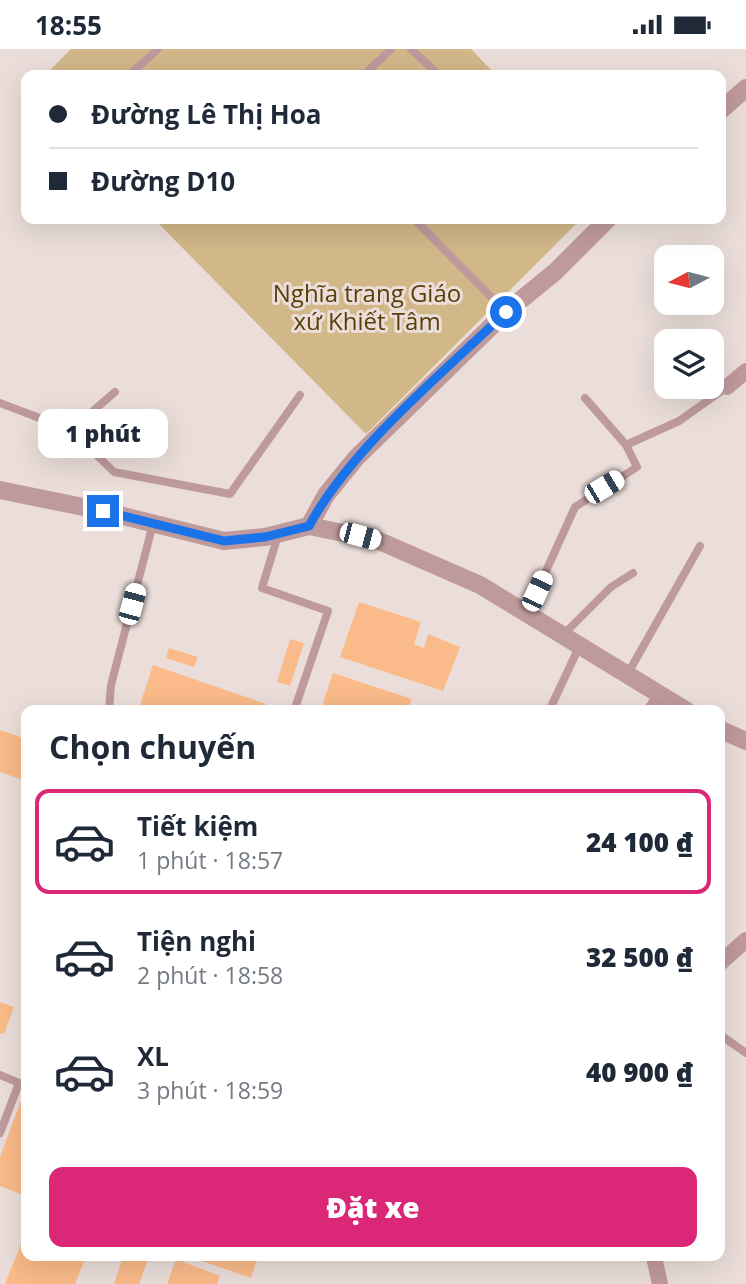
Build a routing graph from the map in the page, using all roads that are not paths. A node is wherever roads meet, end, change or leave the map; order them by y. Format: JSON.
{"nodes":[{"id":1,"x":158,"y":49,"type":"edge"},
{"id":2,"x":391,"y":49,"type":"edge"},
{"id":3,"x":411,"y":49,"type":"edge"},
{"id":4,"x":135,"y":70,"type":"edge"},
{"id":5,"x":369,"y":70,"type":"edge"},
{"id":6,"x":434,"y":70,"type":"edge"},
{"id":7,"x":746,"y":88,"type":"edge"},
{"id":8,"x":726,"y":106,"type":"edge"},
{"id":9,"x":419,"y":224,"type":"edge"},
{"id":10,"x":603,"y":224,"type":"edge"},
{"id":11,"x":506,"y":312,"type":"junction"},
{"id":12,"x":746,"y":371,"type":"edge"},
{"id":13,"x":727,"y":387,"type":"joint"},
{"id":14,"x":115,"y":392,"type":"dead end"},
{"id":15,"x":300,"y":395,"type":"dead end"},
{"id":16,"x":585,"y":398,"type":"dead end"},
{"id":17,"x":0,"y":403,"type":"edge"},
{"id":18,"x":71,"y":430,"type":"junction"},
{"id":19,"x":626,"y":445,"type":"junction"},
{"id":20,"x":0,"y":490,"type":"edge"},
{"id":21,"x":153,"y":524,"type":"junction"},
{"id":22,"x":309,"y":526,"type":"junction"},
{"id":23,"x":278,"y":535,"type":"junction"},
{"id":24,"x":699,"y":546,"type":"dead end"},
{"id":25,"x":633,"y":573,"type":"dead end"},
{"id":26,"x":526,"y":615,"type":"junction"},
{"id":27,"x":562,"y":636,"type":"junction"},
{"id":28,"x":579,"y":646,"type":"junction"},
{"id":29,"x":627,"y":675,"type":"junction"},
{"id":30,"x":662,"y":696,"type":"junction"},
{"id":31,"x":109,"y":705,"type":"edge"},
{"id":32,"x":296,"y":705,"type":"edge"},
{"id":33,"x":552,"y":705,"type":"edge"},
{"id":34,"x":655,"y":705,"type":"edge"},
{"id":35,"x":677,"y":705,"type":"edge"},
{"id":36,"x":725,"y":732,"type":"edge"},
{"id":37,"x":746,"y":741,"type":"edge"},
{"id":38,"x":746,"y":940,"type":"edge"},
{"id":39,"x":725,"y":959,"type":"edge"},
{"id":40,"x":725,"y":1038,"type":"edge"},
{"id":41,"x":746,"y":1053,"type":"edge"},
{"id":42,"x":0,"y":1075,"type":"edge"},
{"id":43,"x":0,"y":1133,"type":"edge"},
{"id":44,"x":655,"y":1261,"type":"edge"},
{"id":45,"x":660,"y":1284,"type":"edge"}],
"edges":[{"from":1,"to":4,"type":"lane"},
{"from":2,"to":5,"type":"lane"},
{"from":3,"to":6,"type":"lane"},
{"from":7,"to":8,"type":"street"},
{"from":9,"to":11,"type":"lane"},
{"from":10,"to":11,"type":"street"},
{"from":11,"to":22,"type":"street"},
{"from":12,"to":13,"type":"street"},
{"from":13,"to":19,"type":"lane"},
{"from":14,"to":18,"type":"lane"},
{"from":15,"to":18,"type":"lane"},
{"from":16,"to":19,"type":"lane"},
{"from":17,"to":18,"type":"lane"},
{"from":19,"to":26,"type":"lane"},
{"from":20,"to":21,"type":"street"},
{"from":21,"to":23,"type":"street"},
{"from":21,"to":31,"type":"lane"},
{"from":22,"to":23,"type":"street"},
{"from":22,"to":26,"type":"street"},
{"from":23,"to":32,"type":"lane"},
{"from":24,"to":29,"type":"lane"},
{"from":25,"to":27,"type":"lane"},
{"from":26,"to":27,"type":"street"},
{"from":27,"to":28,"type":"street"},
{"from":28,"to":29,"type":"street"},
{"from":28,"to":33,"type":"lane"},
{"from":29,"to":30,"type":"street"},
{"from":30,"to":34,"type":"street"},
{"from":30,"to":35,"type":"street"},
{"from":36,"to":37,"type":"street"},
{"from":38,"to":39,"type":"street"},
{"from":40,"to":41,"type":"lane"},
{"from":42,"to":43,"type":"lane"},
{"from":44,"to":45,"type":"street"}]}
